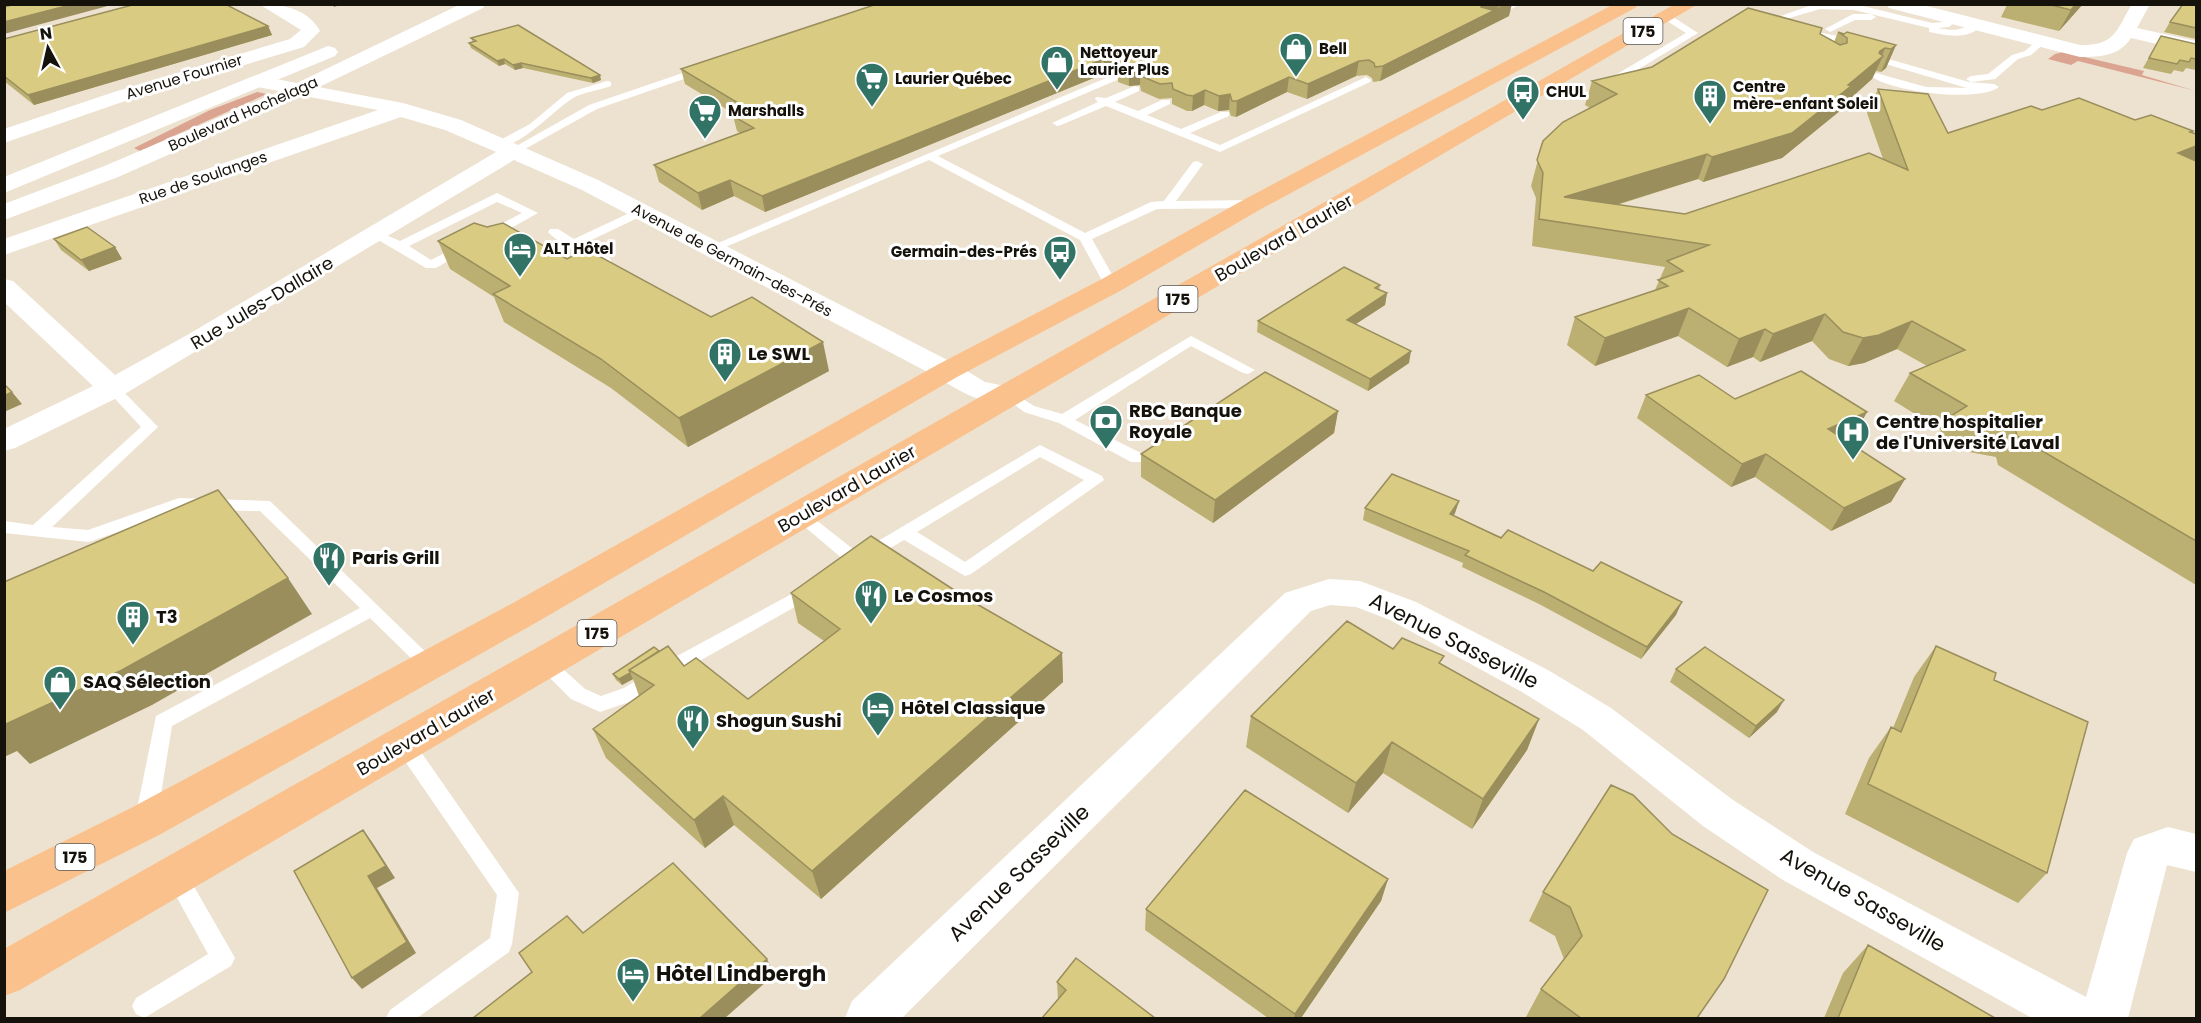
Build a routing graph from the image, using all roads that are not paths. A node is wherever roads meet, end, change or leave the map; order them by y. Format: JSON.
{"nodes":[{"id":1,"x":268,"y":4,"type":"edge"},
{"id":2,"x":431,"y":4,"type":"edge"},
{"id":3,"x":477,"y":4,"type":"edge"},
{"id":4,"x":1516,"y":4,"type":"edge"},
{"id":5,"x":1629,"y":4,"type":"edge"},
{"id":6,"x":1689,"y":4,"type":"edge"},
{"id":7,"x":1895,"y":4,"type":"edge"},
{"id":8,"x":2141,"y":4,"type":"edge"},
{"id":9,"x":1806,"y":8,"type":"junction"},
{"id":10,"x":407,"y":15,"type":"dead end"},
{"id":11,"x":1786,"y":16,"type":"edge"},
{"id":12,"x":1667,"y":17,"type":"junction"},
{"id":13,"x":1953,"y":19,"type":"junction"},
{"id":14,"x":1485,"y":20,"type":"edge"},
{"id":15,"x":1845,"y":21,"type":"junction"},
{"id":16,"x":1978,"y":25,"type":"junction"},
{"id":17,"x":1830,"y":29,"type":"dead end"},
{"id":18,"x":1793,"y":30,"type":"edge"},
{"id":19,"x":2126,"y":31,"type":"junction"},
{"id":20,"x":2046,"y":42,"type":"junction"},
{"id":21,"x":345,"y":44,"type":"dead end"},
{"id":22,"x":1823,"y":47,"type":"edge"},
{"id":23,"x":2196,"y":47,"type":"edge"},
{"id":24,"x":716,"y":65,"type":"edge"},
{"id":25,"x":295,"y":67,"type":"junction"},
{"id":26,"x":330,"y":75,"type":"junction"},
{"id":27,"x":1876,"y":76,"type":"edge"},
{"id":28,"x":1113,"y":78,"type":"edge"},
{"id":29,"x":641,"y":80,"type":"dead end"},
{"id":30,"x":1366,"y":80,"type":"edge"},
{"id":31,"x":260,"y":82,"type":"junction"},
{"id":32,"x":607,"y":84,"type":"dead end"},
{"id":33,"x":1994,"y":87,"type":"junction"},
{"id":34,"x":301,"y":89,"type":"junction"},
{"id":35,"x":1135,"y":89,"type":"edge"},
{"id":36,"x":1544,"y":89,"type":"junction"},
{"id":37,"x":1081,"y":91,"type":"junction"},
{"id":38,"x":1106,"y":102,"type":"junction"},
{"id":39,"x":1166,"y":102,"type":"edge"},
{"id":40,"x":403,"y":109,"type":"junction"},
{"id":41,"x":1225,"y":114,"type":"edge"},
{"id":42,"x":1138,"y":115,"type":"junction"},
{"id":43,"x":566,"y":122,"type":"junction"},
{"id":44,"x":1057,"y":123,"type":"dead end"},
{"id":45,"x":453,"y":125,"type":"junction"},
{"id":46,"x":1181,"y":133,"type":"junction"},
{"id":47,"x":4,"y":137,"type":"edge"},
{"id":48,"x":505,"y":148,"type":"junction"},
{"id":49,"x":929,"y":156,"type":"junction"},
{"id":50,"x":1197,"y":164,"type":"dead end"},
{"id":51,"x":4,"y":186,"type":"edge"},
{"id":52,"x":1253,"y":204,"type":"junction"},
{"id":53,"x":1167,"y":205,"type":"junction"},
{"id":54,"x":640,"y":212,"type":"junction"},
{"id":55,"x":4,"y":213,"type":"edge"},
{"id":56,"x":554,"y":232,"type":"dead end"},
{"id":57,"x":375,"y":234,"type":"junction"},
{"id":58,"x":1085,"y":238,"type":"junction"},
{"id":59,"x":573,"y":244,"type":"junction"},
{"id":60,"x":400,"y":246,"type":"junction"},
{"id":61,"x":4,"y":248,"type":"edge"},
{"id":62,"x":710,"y":249,"type":"junction"},
{"id":63,"x":615,"y":266,"type":"edge"},
{"id":64,"x":1111,"y":285,"type":"junction"},
{"id":65,"x":4,"y":287,"type":"edge"},
{"id":66,"x":1248,"y":370,"type":"dead end"},
{"id":67,"x":947,"y":371,"type":"junction"},
{"id":68,"x":113,"y":389,"type":"junction"},
{"id":69,"x":1009,"y":396,"type":"junction"},
{"id":70,"x":1064,"y":420,"type":"junction"},
{"id":71,"x":4,"y":441,"type":"edge"},
{"id":72,"x":1137,"y":458,"type":"dead end"},
{"id":73,"x":800,"y":516,"type":"junction"},
{"id":74,"x":4,"y":527,"type":"edge"},
{"id":75,"x":38,"y":531,"type":"junction"},
{"id":76,"x":904,"y":532,"type":"junction"},
{"id":77,"x":856,"y":561,"type":"junction"},
{"id":78,"x":371,"y":610,"type":"junction"},
{"id":79,"x":545,"y":664,"type":"junction"},
{"id":80,"x":430,"y":665,"type":"junction"},
{"id":81,"x":405,"y":745,"type":"junction"},
{"id":82,"x":146,"y":821,"type":"junction"},
{"id":83,"x":2182,"y":849,"type":"edge"},
{"id":84,"x":176,"y":876,"type":"junction"},
{"id":85,"x":4,"y":893,"type":"edge"},
{"id":86,"x":4,"y":974,"type":"edge"},
{"id":87,"x":144,"y":1006,"type":"dead end"},
{"id":88,"x":398,"y":1018,"type":"edge"},
{"id":89,"x":869,"y":1018,"type":"edge"},
{"id":90,"x":2078,"y":1018,"type":"edge"},
{"id":91,"x":2104,"y":1018,"type":"edge"}],
"edges":[{"from":1,"to":47,"type":"street","name":"Avenue Fournier"},
{"from":2,"to":10,"type":"street"},
{"from":3,"to":26,"type":"street","name":"Boulevard Hochelaga"},
{"from":4,"to":14,"type":"lane"},
{"from":5,"to":52,"type":"main road","number":"175"},
{"from":6,"to":12,"type":"main road","name":"Boulevard Laurier","number":"175"},
{"from":7,"to":13,"type":"street"},
{"from":8,"to":19,"type":"street"},
{"from":9,"to":11,"type":"lane"},
{"from":9,"to":13,"type":"lane"},
{"from":9,"to":15,"type":"lane"},
{"from":12,"to":36,"type":"main road","name":"Boulevard Laurier","number":"175"},
{"from":12,"to":36,"type":"lane"},
{"from":13,"to":16,"type":"street"},
{"from":15,"to":16,"type":"lane"},
{"from":15,"to":17,"type":"lane"},
{"from":16,"to":20,"type":"street"},
{"from":18,"to":20,"type":"lane"},
{"from":19,"to":20,"type":"street"},
{"from":19,"to":23,"type":"street"},
{"from":20,"to":33,"type":"lane"},
{"from":21,"to":25,"type":"street","name":"Boulevard Hochelaga"},
{"from":22,"to":33,"type":"lane"},
{"from":24,"to":43,"type":"lane"},
{"from":25,"to":26,"type":"street","name":"Avenue de Germain-des-Prés"},
{"from":25,"to":31,"type":"street","name":"Boulevard Hochelaga"},
{"from":26,"to":34,"type":"street","name":"Boulevard Hochelaga"},
{"from":26,"to":45,"type":"street","name":"Avenue de Germain-des-Prés"},
{"from":27,"to":33,"type":"lane"},
{"from":28,"to":37,"type":"lane"},
{"from":29,"to":43,"type":"lane"},
{"from":30,"to":46,"type":"lane"},
{"from":31,"to":34,"type":"street","name":"Avenue de Germain-des-Prés"},
{"from":31,"to":51,"type":"street","name":"Boulevard Hochelaga"},
{"from":32,"to":48,"type":"lane"},
{"from":34,"to":40,"type":"street","name":"Avenue de Germain-des-Prés"},
{"from":34,"to":55,"type":"street","name":"Boulevard Hochelaga"},
{"from":35,"to":38,"type":"lane"},
{"from":36,"to":69,"type":"main road","name":"Boulevard Laurier","number":"175"},
{"from":37,"to":38,"type":"lane"},
{"from":37,"to":49,"type":"lane"},
{"from":38,"to":42,"type":"lane"},
{"from":38,"to":44,"type":"lane"},
{"from":39,"to":42,"type":"lane"},
{"from":40,"to":45,"type":"street","name":"Avenue de Germain-des-Prés"},
{"from":40,"to":61,"type":"street","name":"Rue de Soulanges"},
{"from":41,"to":46,"type":"lane"},
{"from":42,"to":46,"type":"lane"},
{"from":43,"to":48,"type":"lane"},
{"from":45,"to":48,"type":"street","name":"Avenue de Germain-des-Prés"},
{"from":48,"to":54,"type":"street","name":"Avenue de Germain-des-Prés"},
{"from":48,"to":57,"type":"street","name":"Rue Jules-Dallaire"},
{"from":49,"to":58,"type":"lane"},
{"from":49,"to":62,"type":"lane"},
{"from":50,"to":53,"type":"lane"},
{"from":52,"to":53,"type":"lane"},
{"from":52,"to":64,"type":"main road","number":"175"},
{"from":53,"to":58,"type":"lane"},
{"from":54,"to":59,"type":"lane"},
{"from":54,"to":62,"type":"street","name":"Avenue de Germain-des-Prés"},
{"from":56,"to":59,"type":"lane"},
{"from":57,"to":60,"type":"lane"},
{"from":57,"to":68,"type":"street","name":"Rue Jules-Dallaire"},
{"from":58,"to":64,"type":"lane"},
{"from":59,"to":63,"type":"lane"},
{"from":60,"to":60,"type":"lane"},
{"from":62,"to":67,"type":"street","name":"Avenue de Germain-des-Prés"},
{"from":64,"to":67,"type":"main road","number":"175"},
{"from":65,"to":68,"type":"street"},
{"from":66,"to":70,"type":"lane"},
{"from":67,"to":69,"type":"street","name":"Avenue de Germain-des-Prés"},
{"from":67,"to":80,"type":"main road","number":"175"},
{"from":68,"to":71,"type":"street","name":"Rue Jules-Dallaire"},
{"from":68,"to":75,"type":"lane"},
{"from":69,"to":70,"type":"lane"},
{"from":69,"to":73,"type":"main road","name":"Boulevard Laurier","number":"175"},
{"from":70,"to":72,"type":"lane"},
{"from":73,"to":77,"type":"lane"},
{"from":73,"to":79,"type":"main road","name":"Boulevard Laurier","number":"175"},
{"from":74,"to":75,"type":"lane"},
{"from":75,"to":78,"type":"lane"},
{"from":76,"to":76,"type":"lane"},
{"from":76,"to":77,"type":"lane"},
{"from":77,"to":79,"type":"lane"},
{"from":78,"to":80,"type":"lane"},
{"from":78,"to":82,"type":"lane"},
{"from":79,"to":81,"type":"main road","name":"Boulevard Laurier","number":"175"},
{"from":80,"to":82,"type":"main road","number":"175"},
{"from":81,"to":84,"type":"main road","name":"Boulevard Laurier","number":"175"},
{"from":81,"to":88,"type":"lane"},
{"from":82,"to":85,"type":"main road","number":"175"},
{"from":83,"to":91,"type":"street"},
{"from":84,"to":86,"type":"main road","name":"Boulevard Laurier","number":"175"},
{"from":84,"to":87,"type":"lane"},
{"from":89,"to":90,"type":"street","name":"Avenue Sasseville"}]}
